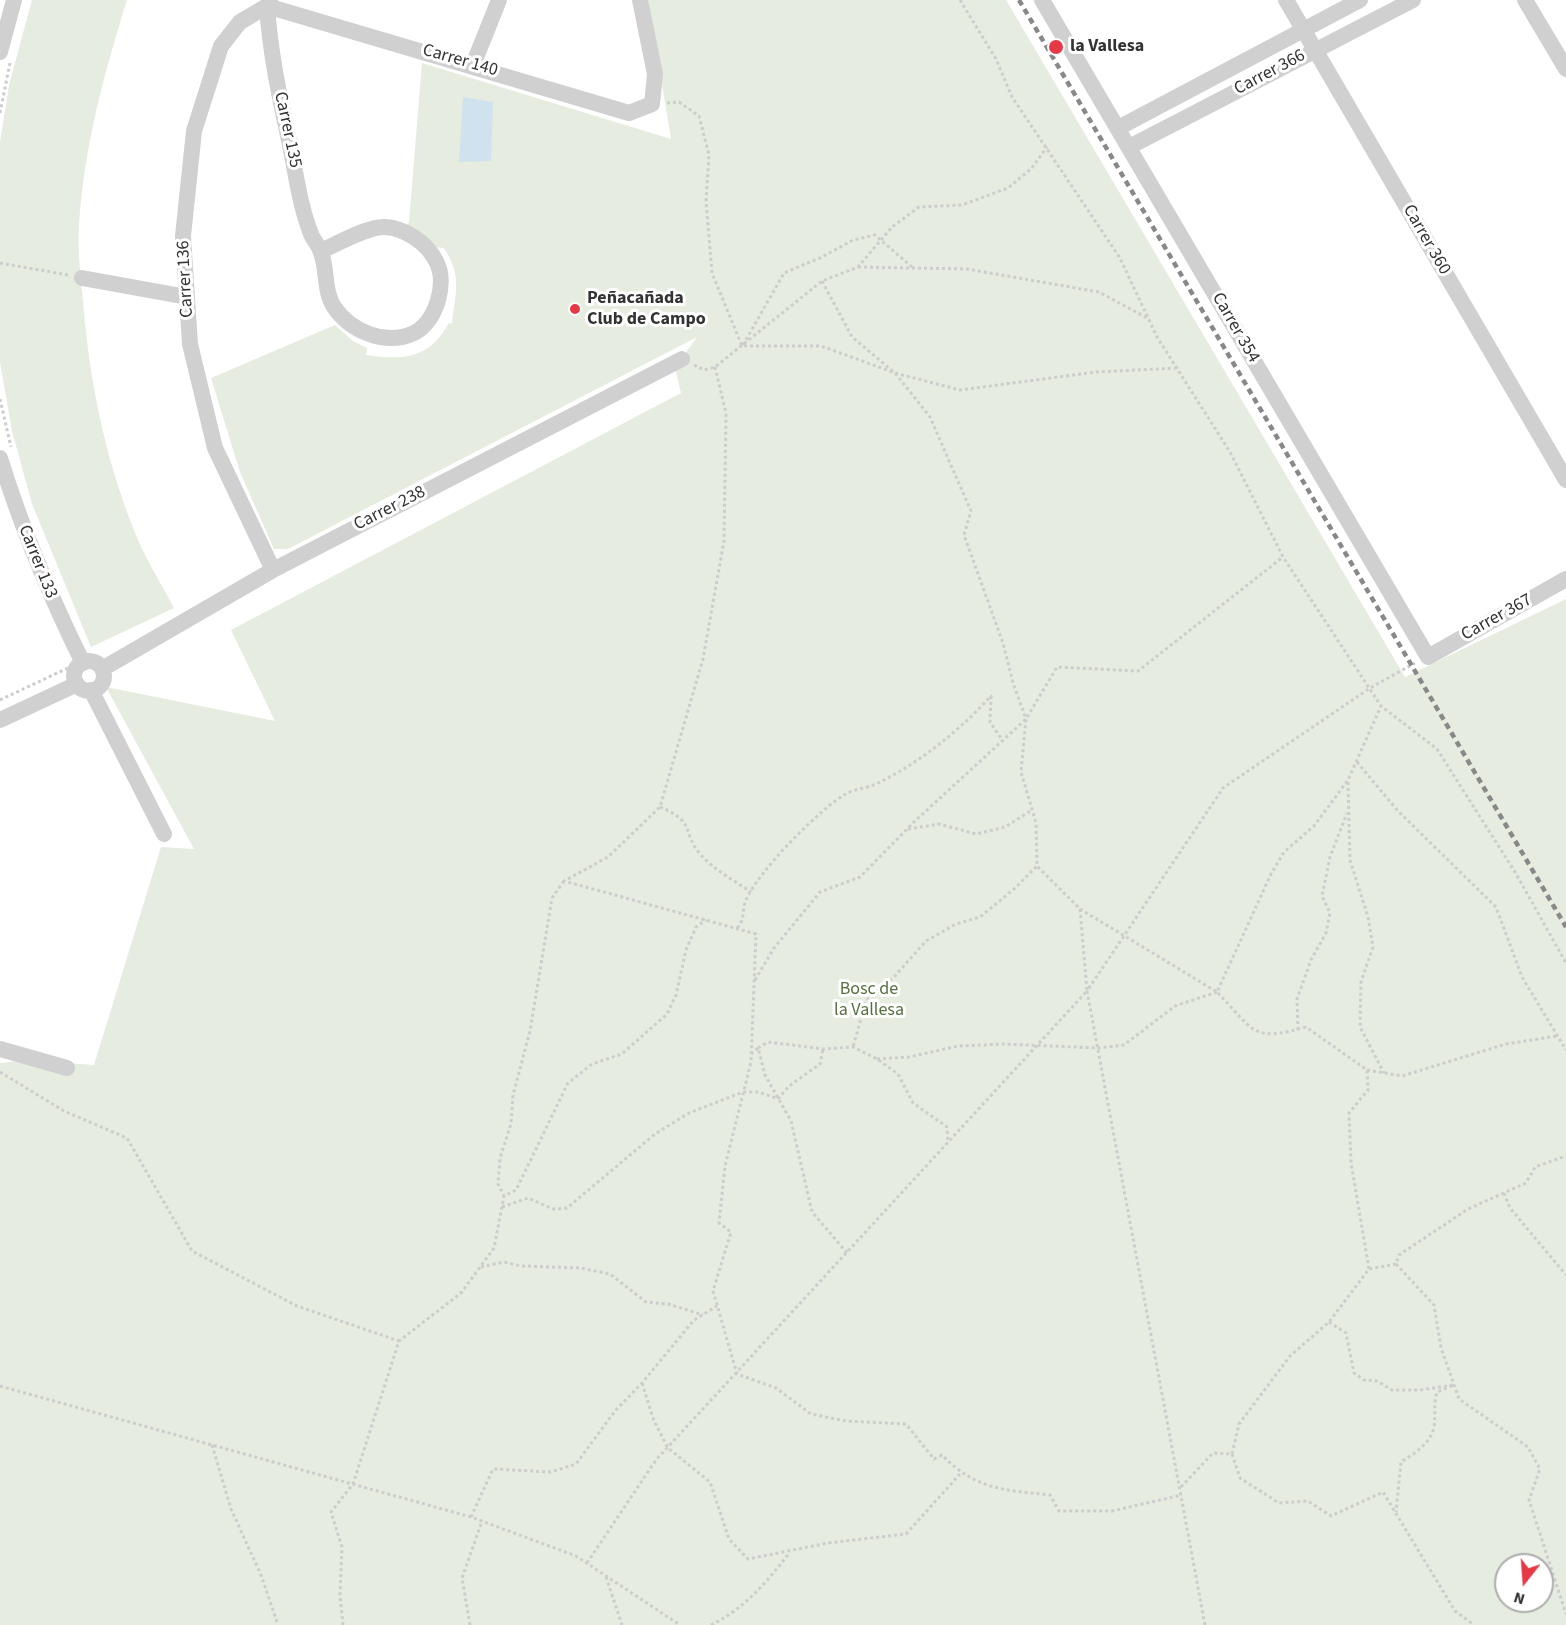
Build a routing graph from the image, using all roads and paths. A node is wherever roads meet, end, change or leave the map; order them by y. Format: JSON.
{"nodes":[{"id":1,"x":14,"y":0,"type":"edge"},
{"id":2,"x":499,"y":0,"type":"edge"},
{"id":3,"x":640,"y":0,"type":"edge"},
{"id":4,"x":960,"y":0,"type":"edge"},
{"id":5,"x":1042,"y":0,"type":"edge"},
{"id":6,"x":1286,"y":0,"type":"edge"},
{"id":7,"x":1360,"y":0,"type":"edge"},
{"id":8,"x":1413,"y":0,"type":"edge"},
{"id":9,"x":1525,"y":0,"type":"edge"},
{"id":10,"x":269,"y":3,"type":"edge"},
{"id":11,"x":1304,"y":29,"type":"junction"},
{"id":12,"x":1314,"y":50,"type":"junction"},
{"id":13,"x":0,"y":52,"type":"edge"},
{"id":14,"x":473,"y":65,"type":"junction"},
{"id":15,"x":1566,"y":69,"type":"edge"},
{"id":16,"x":652,"y":104,"type":"junction"},
{"id":17,"x":1118,"y":128,"type":"junction"},
{"id":18,"x":1047,"y":147,"type":"junction"},
{"id":19,"x":1129,"y":147,"type":"junction"},
{"id":20,"x":880,"y":240,"type":"junction"},
{"id":21,"x":321,"y":251,"type":"junction"},
{"id":22,"x":0,"y":263,"type":"edge"},
{"id":23,"x":858,"y":267,"type":"junction"},
{"id":24,"x":914,"y":268,"type":"junction"},
{"id":25,"x":82,"y":278,"type":"joint"},
{"id":26,"x":822,"y":281,"type":"junction"},
{"id":27,"x":187,"y":297,"type":"junction"},
{"id":28,"x":1148,"y":318,"type":"junction"},
{"id":29,"x":742,"y":346,"type":"junction"},
{"id":30,"x":682,"y":359,"type":"joint"},
{"id":31,"x":715,"y":367,"type":"junction"},
{"id":32,"x":1177,"y":368,"type":"junction"},
{"id":33,"x":895,"y":373,"type":"junction"},
{"id":34,"x":0,"y":458,"type":"edge"},
{"id":35,"x":1566,"y":480,"type":"edge"},
{"id":36,"x":1283,"y":557,"type":"junction"},
{"id":37,"x":273,"y":570,"type":"junction"},
{"id":38,"x":1566,"y":579,"type":"edge"},
{"id":39,"x":1428,"y":657,"type":"junction"},
{"id":40,"x":83,"y":663,"type":"junction"},
{"id":41,"x":102,"y":669,"type":"junction"},
{"id":42,"x":84,"y":687,"type":"junction"},
{"id":43,"x":1370,"y":688,"type":"junction"},
{"id":44,"x":1382,"y":706,"type":"junction"},
{"id":45,"x":1026,"y":719,"type":"junction"},
{"id":46,"x":0,"y":720,"type":"edge"},
{"id":47,"x":1003,"y":741,"type":"junction"},
{"id":48,"x":1357,"y":761,"type":"junction"},
{"id":49,"x":1348,"y":780,"type":"junction"},
{"id":50,"x":660,"y":807,"type":"junction"},
{"id":51,"x":1032,"y":810,"type":"junction"},
{"id":52,"x":1348,"y":810,"type":"junction"},
{"id":53,"x":907,"y":829,"type":"junction"},
{"id":54,"x":164,"y":834,"type":"dead end"},
{"id":55,"x":1037,"y":866,"type":"junction"},
{"id":56,"x":564,"y":881,"type":"junction"},
{"id":57,"x":751,"y":892,"type":"junction"},
{"id":58,"x":1080,"y":909,"type":"junction"},
{"id":59,"x":706,"y":920,"type":"junction"},
{"id":60,"x":737,"y":928,"type":"junction"},
{"id":61,"x":1124,"y":937,"type":"junction"},
{"id":62,"x":1566,"y":963,"type":"edge"},
{"id":63,"x":754,"y":982,"type":"junction"},
{"id":64,"x":1087,"y":991,"type":"junction"},
{"id":65,"x":1217,"y":992,"type":"junction"},
{"id":66,"x":1298,"y":1030,"type":"junction"},
{"id":67,"x":1557,"y":1036,"type":"junction"},
{"id":68,"x":1038,"y":1046,"type":"junction"},
{"id":69,"x":853,"y":1047,"type":"junction"},
{"id":70,"x":758,"y":1048,"type":"junction"},
{"id":71,"x":822,"y":1048,"type":"junction"},
{"id":72,"x":1098,"y":1048,"type":"junction"},
{"id":73,"x":0,"y":1049,"type":"edge"},
{"id":74,"x":1566,"y":1050,"type":"edge"},
{"id":75,"x":751,"y":1054,"type":"junction"},
{"id":76,"x":877,"y":1059,"type":"junction"},
{"id":77,"x":67,"y":1068,"type":"dead end"},
{"id":78,"x":1367,"y":1071,"type":"junction"},
{"id":79,"x":0,"y":1072,"type":"edge"},
{"id":80,"x":1384,"y":1073,"type":"junction"},
{"id":81,"x":743,"y":1092,"type":"junction"},
{"id":82,"x":778,"y":1099,"type":"junction"},
{"id":83,"x":948,"y":1145,"type":"junction"},
{"id":84,"x":1566,"y":1156,"type":"edge"},
{"id":85,"x":1504,"y":1193,"type":"junction"},
{"id":86,"x":504,"y":1196,"type":"junction"},
{"id":87,"x":502,"y":1207,"type":"junction"},
{"id":88,"x":848,"y":1254,"type":"junction"},
{"id":89,"x":1396,"y":1264,"type":"junction"},
{"id":90,"x":479,"y":1268,"type":"junction"},
{"id":91,"x":1369,"y":1269,"type":"junction"},
{"id":92,"x":1566,"y":1275,"type":"edge"},
{"id":93,"x":717,"y":1306,"type":"junction"},
{"id":94,"x":703,"y":1315,"type":"junction"},
{"id":95,"x":1329,"y":1322,"type":"junction"},
{"id":96,"x":399,"y":1341,"type":"junction"},
{"id":97,"x":737,"y":1374,"type":"junction"},
{"id":98,"x":642,"y":1383,"type":"junction"},
{"id":99,"x":1454,"y":1385,"type":"junction"},
{"id":100,"x":0,"y":1386,"type":"edge"},
{"id":101,"x":212,"y":1445,"type":"junction"},
{"id":102,"x":668,"y":1448,"type":"junction"},
{"id":103,"x":1232,"y":1454,"type":"junction"},
{"id":104,"x":960,"y":1474,"type":"junction"},
{"id":105,"x":352,"y":1484,"type":"junction"},
{"id":106,"x":1181,"y":1488,"type":"junction"},
{"id":107,"x":1182,"y":1495,"type":"junction"},
{"id":108,"x":1396,"y":1514,"type":"junction"},
{"id":109,"x":471,"y":1517,"type":"junction"},
{"id":110,"x":482,"y":1521,"type":"junction"},
{"id":111,"x":791,"y":1551,"type":"junction"},
{"id":112,"x":587,"y":1563,"type":"junction"},
{"id":113,"x":605,"y":1575,"type":"junction"},
{"id":114,"x":1566,"y":1614,"type":"edge"},
{"id":115,"x":278,"y":1625,"type":"edge"},
{"id":116,"x":343,"y":1625,"type":"edge"},
{"id":117,"x":470,"y":1625,"type":"edge"},
{"id":118,"x":622,"y":1625,"type":"edge"},
{"id":119,"x":680,"y":1625,"type":"edge"},
{"id":120,"x":711,"y":1625,"type":"edge"},
{"id":121,"x":1205,"y":1625,"type":"edge"},
{"id":122,"x":1474,"y":1625,"type":"edge"}],
"edges":[{"from":1,"to":13,"type":"street"},
{"from":2,"to":14,"type":"street"},
{"from":3,"to":16,"type":"street"},
{"from":4,"to":18,"type":"path"},
{"from":5,"to":17,"type":"street","name":"Carrer 354"},
{"from":6,"to":11,"type":"street","name":"Carrer 360"},
{"from":7,"to":11,"type":"street","name":"Carrer 366"},
{"from":8,"to":12,"type":"street","name":"Carrer 366"},
{"from":9,"to":15,"type":"street"},
{"from":10,"to":14,"type":"street","name":"Carrer 140"},
{"from":10,"to":21,"type":"street","name":"Carrer 135"},
{"from":10,"to":27,"type":"street","name":"Carrer 136"},
{"from":11,"to":12,"type":"street","name":"Carrer 360"},
{"from":11,"to":17,"type":"street","name":"Carrer 366"},
{"from":12,"to":19,"type":"street","name":"Carrer 366"},
{"from":12,"to":35,"type":"street","name":"Carrer 360"},
{"from":14,"to":16,"type":"street","name":"Carrer 140"},
{"from":16,"to":29,"type":"path"},
{"from":17,"to":19,"type":"street","name":"Carrer 354"},
{"from":18,"to":20,"type":"path"},
{"from":18,"to":28,"type":"path"},
{"from":19,"to":39,"type":"street","name":"Carrer 354"},
{"from":20,"to":23,"type":"path"},
{"from":20,"to":24,"type":"path"},
{"from":20,"to":29,"type":"path"},
{"from":21,"to":21,"type":"street","name":"Carrer 135"},
{"from":22,"to":25,"type":"path"},
{"from":23,"to":24,"type":"path"},
{"from":23,"to":26,"type":"path"},
{"from":24,"to":28,"type":"path"},
{"from":25,"to":27,"type":"street"},
{"from":26,"to":29,"type":"path"},
{"from":26,"to":33,"type":"path"},
{"from":27,"to":37,"type":"street","name":"Carrer 136"},
{"from":28,"to":32,"type":"path"},
{"from":29,"to":31,"type":"path"},
{"from":29,"to":33,"type":"path"},
{"from":30,"to":31,"type":"path"},
{"from":30,"to":37,"type":"street","name":"Carrer 238"},
{"from":31,"to":50,"type":"path"},
{"from":32,"to":33,"type":"path"},
{"from":32,"to":36,"type":"path"},
{"from":33,"to":45,"type":"path"},
{"from":34,"to":40,"type":"street","name":"Carrer 133"},
{"from":36,"to":43,"type":"path"},
{"from":36,"to":45,"type":"path"},
{"from":37,"to":41,"type":"street","name":"Carrer 238"},
{"from":38,"to":39,"type":"street","name":"Carrer 367"},
{"from":39,"to":43,"type":"path"},
{"from":40,"to":41,"type":"street"},
{"from":40,"to":42,"type":"street"},
{"from":41,"to":42,"type":"street"},
{"from":42,"to":46,"type":"street"},
{"from":42,"to":54,"type":"street"},
{"from":43,"to":44,"type":"path"},
{"from":43,"to":61,"type":"path"},
{"from":44,"to":48,"type":"path"},
{"from":44,"to":62,"type":"path"},
{"from":45,"to":47,"type":"path"},
{"from":45,"to":51,"type":"path"},
{"from":47,"to":53,"type":"path"},
{"from":47,"to":57,"type":"path"},
{"from":48,"to":49,"type":"path"},
{"from":48,"to":67,"type":"path"},
{"from":49,"to":52,"type":"path"},
{"from":49,"to":65,"type":"path"},
{"from":50,"to":56,"type":"path"},
{"from":50,"to":57,"type":"path"},
{"from":51,"to":53,"type":"path"},
{"from":51,"to":55,"type":"path"},
{"from":52,"to":66,"type":"path"},
{"from":52,"to":80,"type":"path"},
{"from":53,"to":63,"type":"path"},
{"from":55,"to":58,"type":"path"},
{"from":55,"to":69,"type":"path"},
{"from":56,"to":59,"type":"path"},
{"from":56,"to":86,"type":"path"},
{"from":57,"to":60,"type":"path"},
{"from":58,"to":61,"type":"path"},
{"from":58,"to":64,"type":"path"},
{"from":59,"to":60,"type":"path"},
{"from":59,"to":86,"type":"path"},
{"from":60,"to":63,"type":"path"},
{"from":61,"to":64,"type":"path"},
{"from":61,"to":65,"type":"path"},
{"from":63,"to":75,"type":"path"},
{"from":64,"to":68,"type":"path"},
{"from":64,"to":72,"type":"path"},
{"from":65,"to":66,"type":"path"},
{"from":65,"to":72,"type":"path"},
{"from":66,"to":78,"type":"path"},
{"from":67,"to":74,"type":"path"},
{"from":67,"to":80,"type":"path"},
{"from":68,"to":72,"type":"path"},
{"from":68,"to":76,"type":"path"},
{"from":68,"to":83,"type":"path"},
{"from":69,"to":71,"type":"path"},
{"from":69,"to":76,"type":"path"},
{"from":70,"to":71,"type":"path"},
{"from":70,"to":75,"type":"path"},
{"from":70,"to":82,"type":"path"},
{"from":71,"to":82,"type":"path"},
{"from":72,"to":106,"type":"path"},
{"from":73,"to":77,"type":"street"},
{"from":75,"to":81,"type":"path"},
{"from":76,"to":83,"type":"path"},
{"from":78,"to":80,"type":"path"},
{"from":78,"to":91,"type":"path"},
{"from":79,"to":96,"type":"path"},
{"from":81,"to":82,"type":"path"},
{"from":81,"to":87,"type":"path"},
{"from":81,"to":93,"type":"path"},
{"from":82,"to":88,"type":"path"},
{"from":83,"to":88,"type":"path"},
{"from":84,"to":85,"type":"path"},
{"from":85,"to":89,"type":"path"},
{"from":85,"to":92,"type":"path"},
{"from":86,"to":87,"type":"path"},
{"from":87,"to":90,"type":"path"},
{"from":88,"to":97,"type":"path"},
{"from":89,"to":91,"type":"path"},
{"from":89,"to":99,"type":"path"},
{"from":90,"to":94,"type":"path"},
{"from":90,"to":96,"type":"path"},
{"from":91,"to":95,"type":"path"},
{"from":93,"to":94,"type":"path"},
{"from":93,"to":97,"type":"path"},
{"from":94,"to":98,"type":"path"},
{"from":95,"to":99,"type":"path"},
{"from":95,"to":103,"type":"path"},
{"from":96,"to":105,"type":"path"},
{"from":97,"to":102,"type":"path"},
{"from":97,"to":104,"type":"path"},
{"from":98,"to":102,"type":"path"},
{"from":98,"to":109,"type":"path"},
{"from":99,"to":108,"type":"path"},
{"from":99,"to":114,"type":"path"},
{"from":100,"to":101,"type":"path"},
{"from":101,"to":105,"type":"path"},
{"from":101,"to":115,"type":"path"},
{"from":102,"to":111,"type":"path"},
{"from":102,"to":112,"type":"path"},
{"from":103,"to":106,"type":"path"},
{"from":103,"to":108,"type":"path"},
{"from":104,"to":107,"type":"path"},
{"from":104,"to":111,"type":"path"},
{"from":105,"to":109,"type":"path"},
{"from":105,"to":116,"type":"path"},
{"from":106,"to":107,"type":"path"},
{"from":107,"to":121,"type":"path"},
{"from":108,"to":122,"type":"path"},
{"from":109,"to":110,"type":"path"},
{"from":110,"to":112,"type":"path"},
{"from":110,"to":117,"type":"path"},
{"from":111,"to":120,"type":"path"},
{"from":112,"to":113,"type":"path"},
{"from":113,"to":118,"type":"path"},
{"from":113,"to":119,"type":"path"}]}
